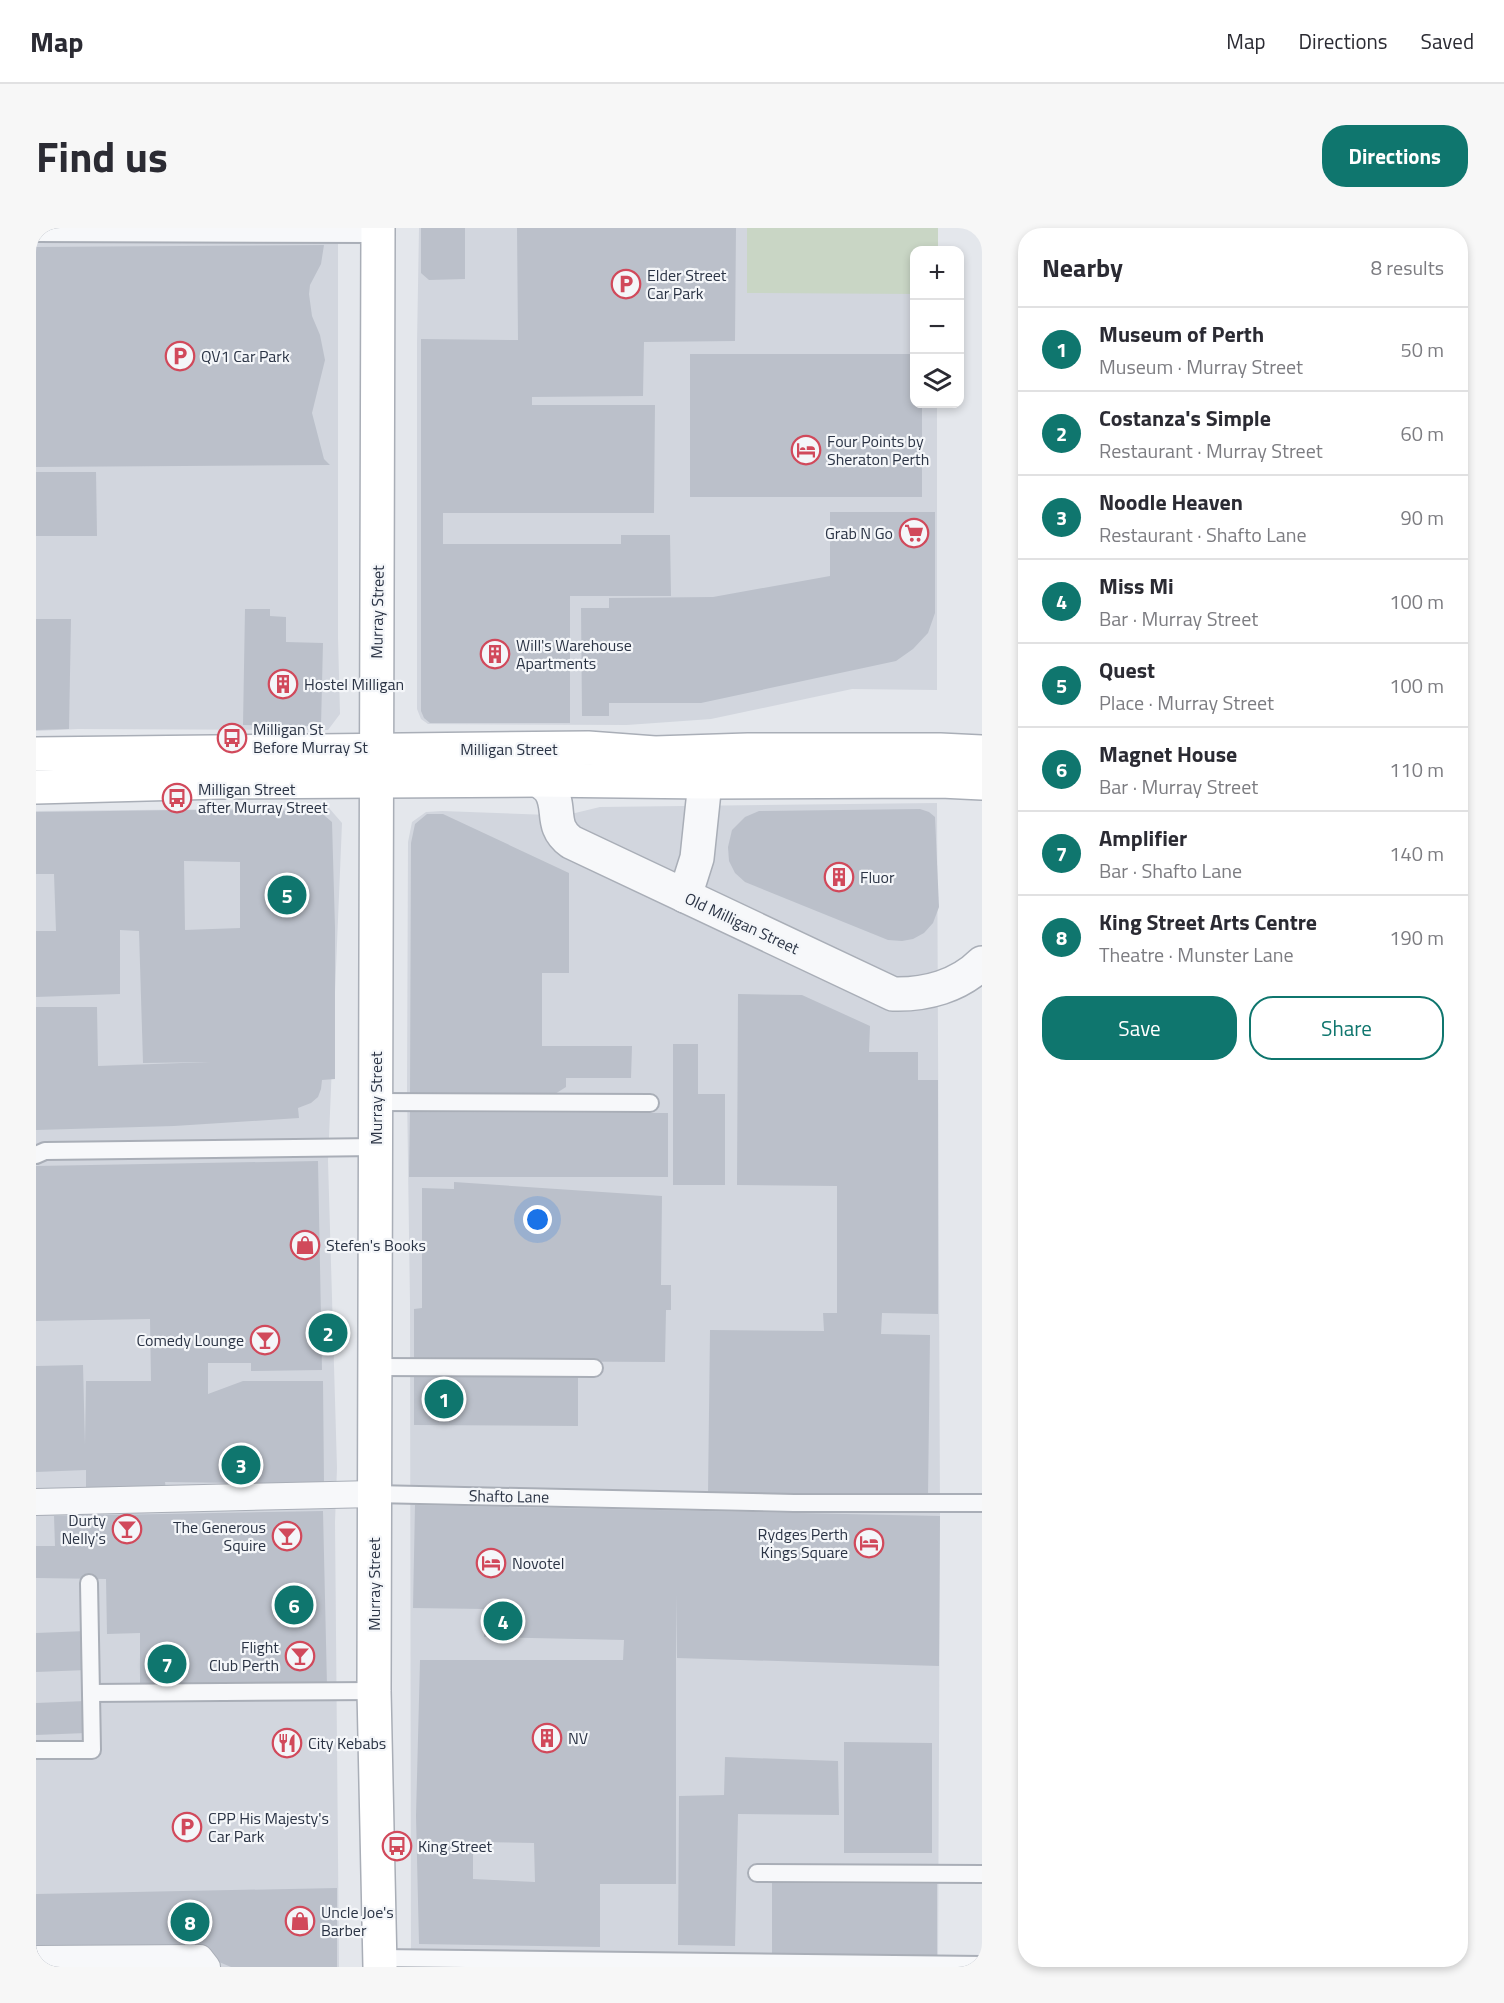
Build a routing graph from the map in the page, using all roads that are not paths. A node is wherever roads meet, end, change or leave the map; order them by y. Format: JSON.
{"nodes":[{"id":1,"x":377,"y":231,"type":"edge"},
{"id":2,"x":36,"y":233,"type":"edge"},
{"id":3,"x":376,"y":750,"type":"junction"},
{"id":4,"x":982,"y":752,"type":"edge"},
{"id":5,"x":36,"y":754,"type":"edge"},
{"id":6,"x":539,"y":780,"type":"junction"},
{"id":7,"x":376,"y":782,"type":"junction"},
{"id":8,"x":705,"y":782,"type":"junction"},
{"id":9,"x":982,"y":783,"type":"edge"},
{"id":10,"x":36,"y":787,"type":"edge"},
{"id":11,"x":685,"y":896,"type":"junction"},
{"id":12,"x":982,"y":963,"type":"edge"},
{"id":13,"x":376,"y":1102,"type":"junction"},
{"id":14,"x":650,"y":1103,"type":"dead end"},
{"id":15,"x":376,"y":1147,"type":"junction"},
{"id":16,"x":36,"y":1155,"type":"edge"},
{"id":17,"x":375,"y":1367,"type":"junction"},
{"id":18,"x":594,"y":1368,"type":"dead end"},
{"id":19,"x":374,"y":1494,"type":"junction"},
{"id":20,"x":36,"y":1502,"type":"edge"},
{"id":21,"x":982,"y":1503,"type":"edge"},
{"id":22,"x":89,"y":1583,"type":"dead end"},
{"id":23,"x":374,"y":1691,"type":"junction"},
{"id":24,"x":91,"y":1693,"type":"junction"},
{"id":25,"x":36,"y":1750,"type":"edge"},
{"id":26,"x":758,"y":1873,"type":"dead end"},
{"id":27,"x":982,"y":1874,"type":"edge"},
{"id":28,"x":36,"y":1959,"type":"edge"},
{"id":29,"x":380,"y":1962,"type":"edge"},
{"id":30,"x":982,"y":1965,"type":"edge"},
{"id":31,"x":207,"y":1967,"type":"edge"}],
"edges":[{"from":1,"to":2,"type":"lane"},
{"from":1,"to":3,"type":"main road","name":"Murray Street"},
{"from":3,"to":4,"type":"main road","name":"Milligan Street"},
{"from":3,"to":5,"type":"main road","name":"Milligan Street"},
{"from":3,"to":7,"type":"main road","name":"Murray Street"},
{"from":6,"to":7,"type":"main road","name":"Milligan Street"},
{"from":6,"to":8,"type":"main road","name":"Milligan Street"},
{"from":6,"to":11,"type":"street","name":"Old Milligan Street"},
{"from":7,"to":10,"type":"main road","name":"Milligan Street"},
{"from":7,"to":13,"type":"main road","name":"Murray Street"},
{"from":8,"to":9,"type":"main road","name":"Milligan Street"},
{"from":8,"to":11,"type":"street"},
{"from":11,"to":12,"type":"street","name":"Old Milligan Street"},
{"from":13,"to":14,"type":"lane"},
{"from":13,"to":15,"type":"main road","name":"Murray Street"},
{"from":15,"to":16,"type":"lane"},
{"from":15,"to":17,"type":"main road","name":"Murray Street"},
{"from":17,"to":18,"type":"lane"},
{"from":17,"to":19,"type":"main road","name":"Murray Street"},
{"from":19,"to":20,"type":"street","name":"Shafto Lane"},
{"from":19,"to":21,"type":"lane","name":"Shafto Lane"},
{"from":19,"to":23,"type":"main road","name":"Murray Street"},
{"from":22,"to":24,"type":"lane"},
{"from":23,"to":24,"type":"lane"},
{"from":23,"to":29,"type":"main road","name":"Murray Street"},
{"from":24,"to":25,"type":"lane"},
{"from":26,"to":27,"type":"lane"},
{"from":28,"to":31,"type":"street"},
{"from":29,"to":30,"type":"lane"}]}
